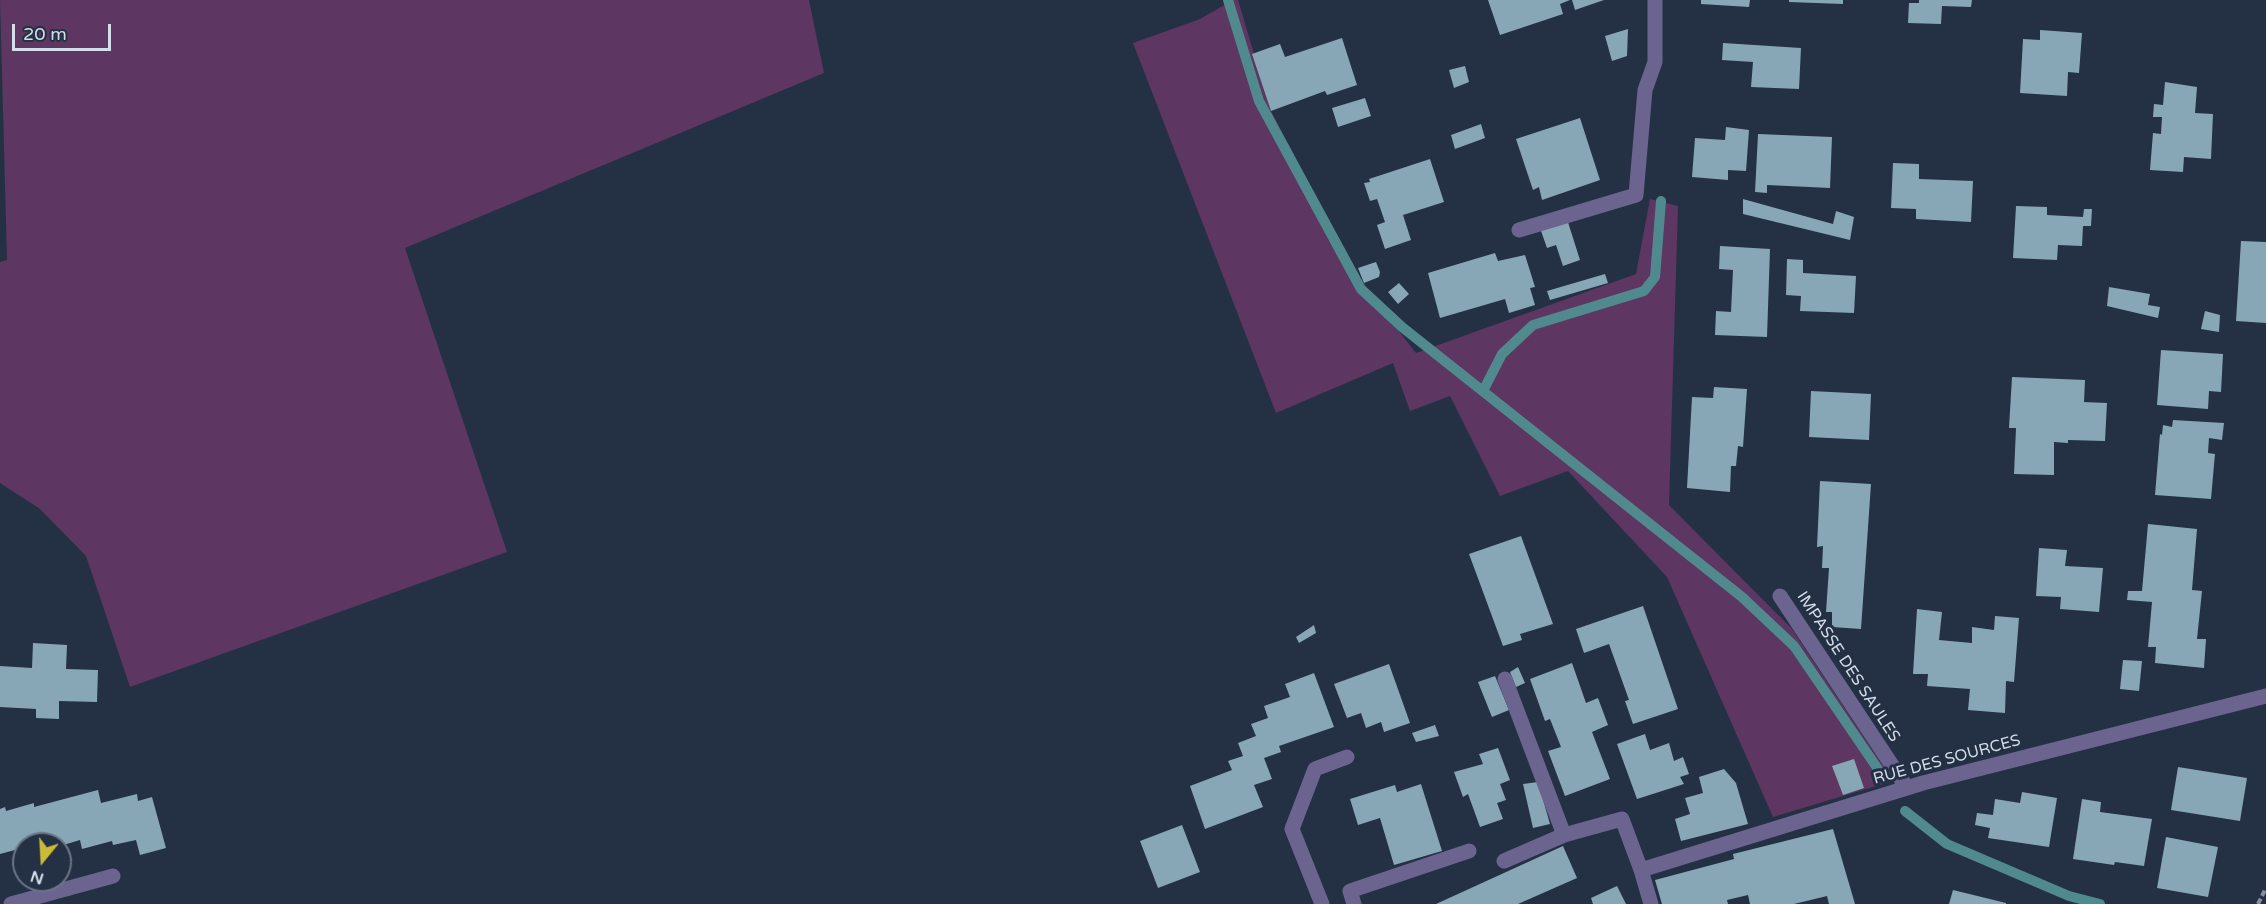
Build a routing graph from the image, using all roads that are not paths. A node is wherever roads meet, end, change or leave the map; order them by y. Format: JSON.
{"nodes":[{"id":1,"x":1655,"y":0,"type":"edge"},
{"id":2,"x":1519,"y":230,"type":"dead end"},
{"id":3,"x":1780,"y":596,"type":"dead end"},
{"id":4,"x":1504,"y":680,"type":"dead end"},
{"id":5,"x":2266,"y":696,"type":"edge"},
{"id":6,"x":1347,"y":757,"type":"dead end"},
{"id":7,"x":1907,"y":788,"type":"junction"},
{"id":8,"x":1563,"y":835,"type":"junction"},
{"id":9,"x":1469,"y":851,"type":"dead end"},
{"id":10,"x":1504,"y":861,"type":"dead end"},
{"id":11,"x":1641,"y":870,"type":"junction"},
{"id":12,"x":113,"y":876,"type":"dead end"},
{"id":13,"x":11,"y":904,"type":"edge"},
{"id":14,"x":1322,"y":904,"type":"edge"},
{"id":15,"x":1354,"y":904,"type":"edge"},
{"id":16,"x":1651,"y":904,"type":"edge"}],
"edges":[{"from":1,"to":2,"type":"street"},
{"from":3,"to":7,"type":"street","name":"IMPASSE DES SAULES"},
{"from":4,"to":8,"type":"street"},
{"from":5,"to":7,"type":"street","name":"RUE DES SOURCES"},
{"from":6,"to":14,"type":"street"},
{"from":7,"to":11,"type":"street","name":"RUE DES SOURCES"},
{"from":8,"to":10,"type":"street"},
{"from":8,"to":11,"type":"street"},
{"from":9,"to":15,"type":"street"},
{"from":11,"to":16,"type":"street"},
{"from":12,"to":13,"type":"street"}]}
